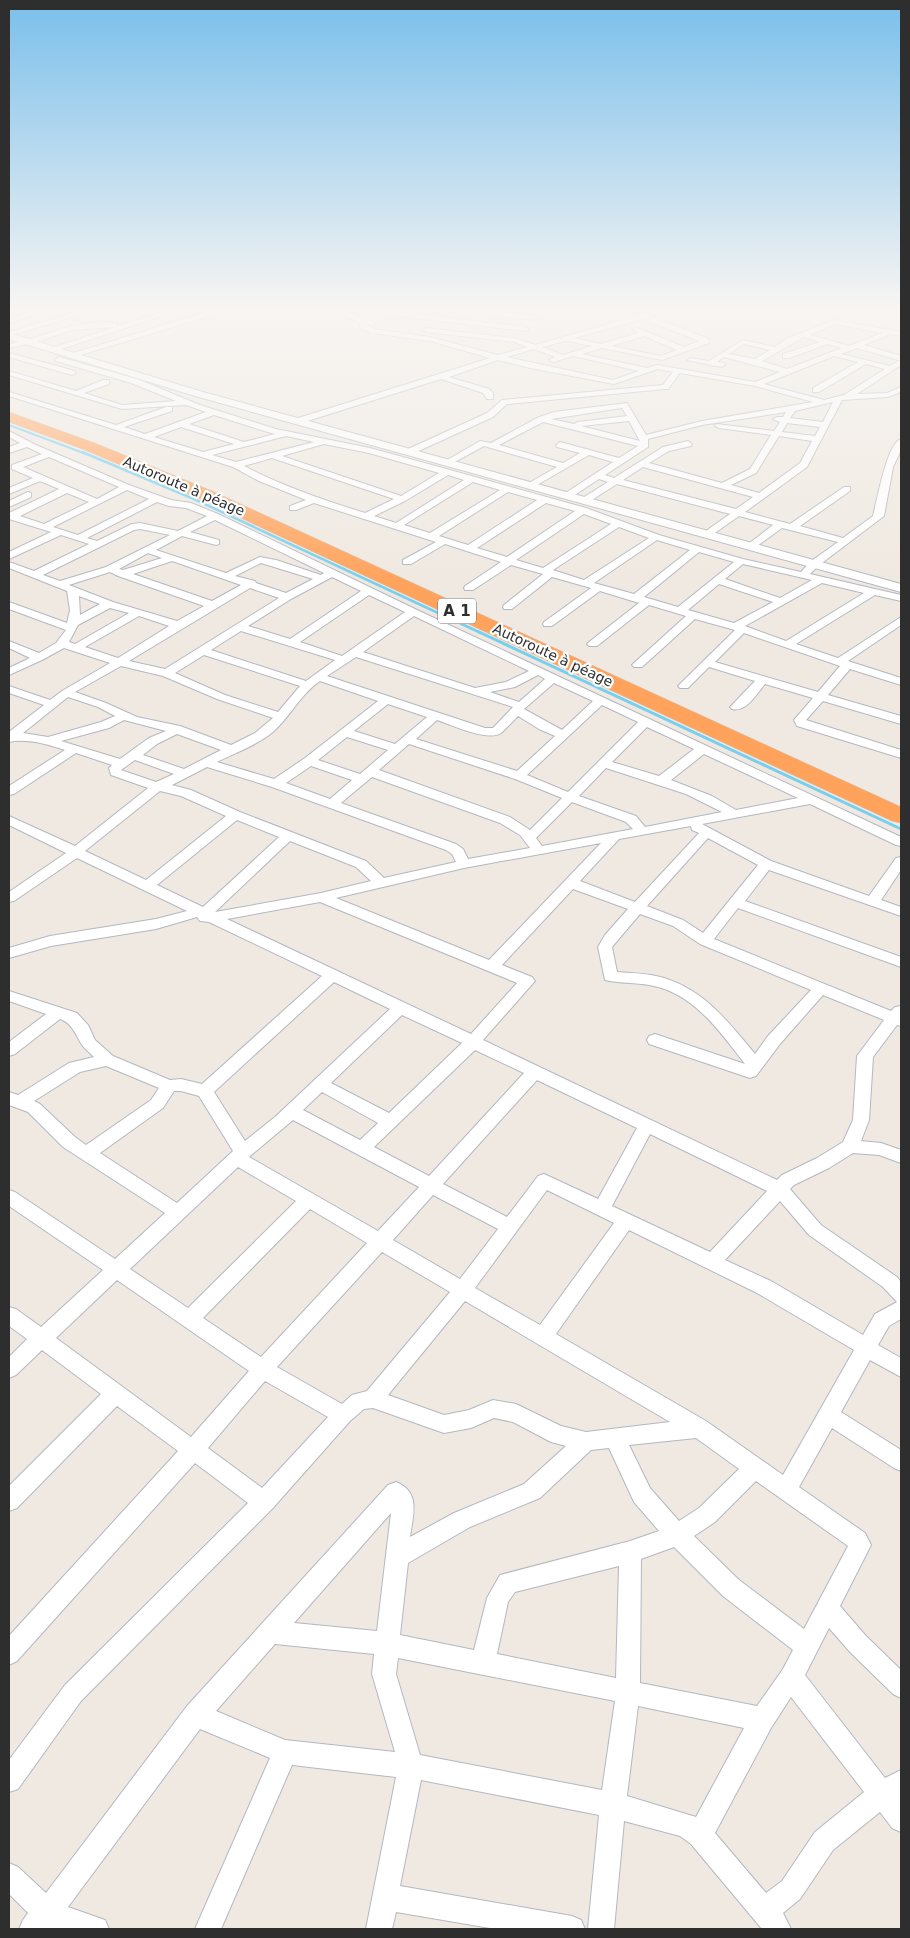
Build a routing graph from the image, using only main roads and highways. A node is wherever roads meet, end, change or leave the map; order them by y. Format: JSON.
{"nodes":[{"id":1,"x":9,"y":411,"type":"edge"},
{"id":2,"x":10,"y":431,"type":"edge"},
{"id":3,"x":901,"y":805,"type":"edge"},
{"id":4,"x":901,"y":816,"type":"edge"}],
"edges":[{"from":1,"to":3,"type":"highway","number":"A 1"},
{"from":2,"to":4,"type":"highway","name":"Autoroute à péage","number":"A 1"}]}
